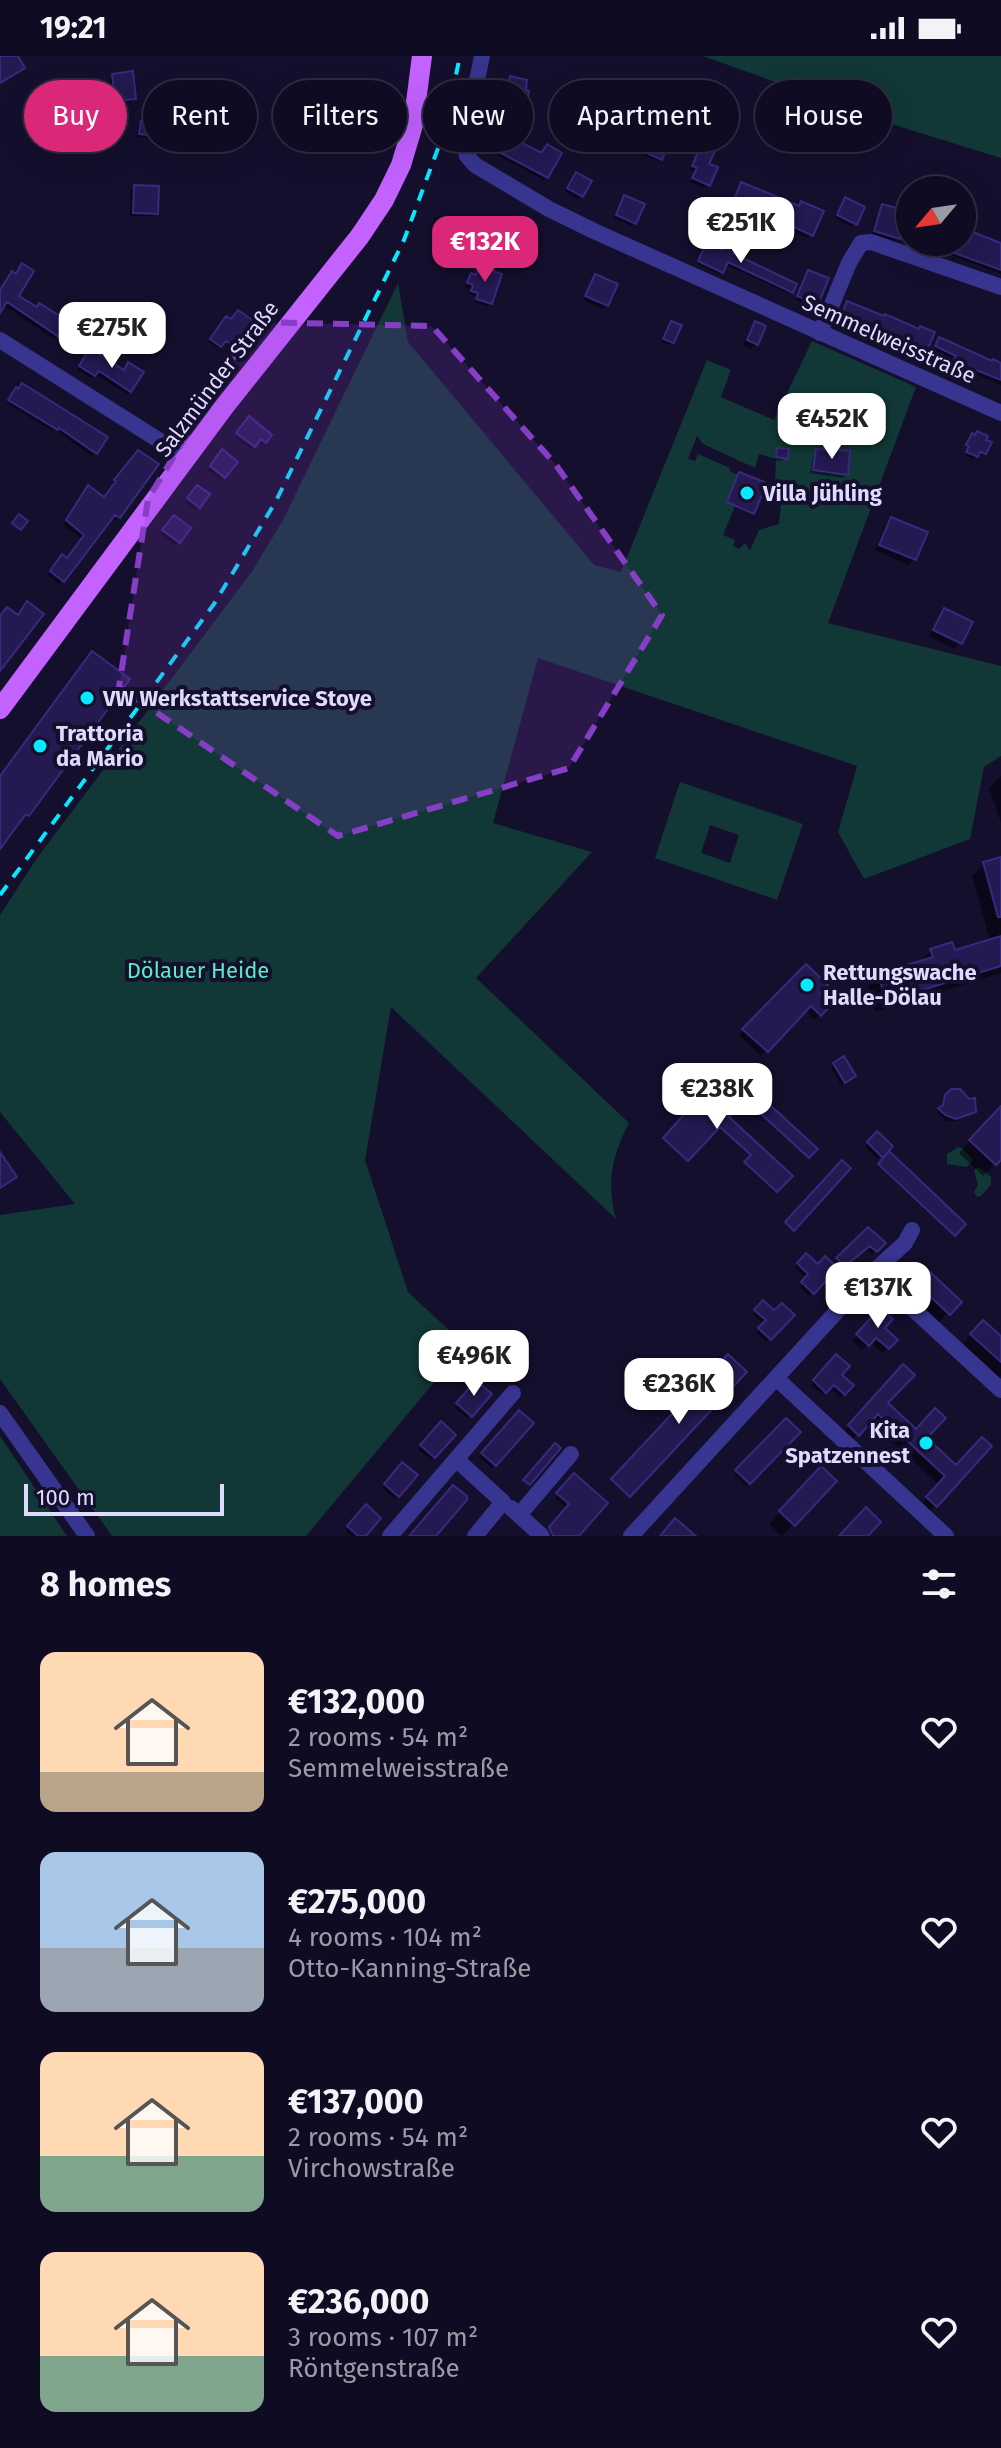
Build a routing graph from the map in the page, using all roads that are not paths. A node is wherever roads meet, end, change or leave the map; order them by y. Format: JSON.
{"nodes":[{"id":1,"x":422,"y":56,"type":"edge"},
{"id":2,"x":482,"y":56,"type":"edge"},
{"id":3,"x":1001,"y":287,"type":"edge"},
{"id":4,"x":820,"y":333,"type":"junction"},
{"id":5,"x":0,"y":340,"type":"edge"},
{"id":6,"x":1001,"y":413,"type":"edge"},
{"id":7,"x":187,"y":458,"type":"junction"},
{"id":8,"x":2,"y":701,"type":"edge"},
{"id":9,"x":912,"y":1230,"type":"dead end"},
{"id":10,"x":873,"y":1272,"type":"junction"},
{"id":11,"x":776,"y":1378,"type":"junction"},
{"id":12,"x":1001,"y":1390,"type":"edge"},
{"id":13,"x":513,"y":1393,"type":"dead end"},
{"id":14,"x":0,"y":1413,"type":"edge"},
{"id":15,"x":571,"y":1454,"type":"dead end"},
{"id":16,"x":456,"y":1459,"type":"junction"},
{"id":17,"x":503,"y":1502,"type":"junction"},
{"id":18,"x":519,"y":1515,"type":"junction"},
{"id":19,"x":639,"y":1533,"type":"edge"},
{"id":20,"x":87,"y":1536,"type":"edge"},
{"id":21,"x":390,"y":1536,"type":"edge"},
{"id":22,"x":475,"y":1536,"type":"edge"},
{"id":23,"x":542,"y":1536,"type":"edge"},
{"id":24,"x":946,"y":1536,"type":"edge"}],
"edges":[{"from":1,"to":7,"type":"main road","name":"Salzmünder Straße"},
{"from":2,"to":4,"type":"street","name":"Semmelweisstraße"},
{"from":3,"to":4,"type":"street"},
{"from":4,"to":6,"type":"street","name":"Semmelweisstraße"},
{"from":5,"to":7,"type":"street"},
{"from":7,"to":8,"type":"main road","name":"Salzmünder Straße"},
{"from":9,"to":10,"type":"street"},
{"from":10,"to":11,"type":"street"},
{"from":10,"to":12,"type":"street"},
{"from":11,"to":19,"type":"street"},
{"from":11,"to":24,"type":"street"},
{"from":13,"to":16,"type":"street"},
{"from":14,"to":20,"type":"street"},
{"from":15,"to":18,"type":"street"},
{"from":16,"to":17,"type":"street"},
{"from":16,"to":21,"type":"street"},
{"from":17,"to":18,"type":"street"},
{"from":17,"to":22,"type":"street"},
{"from":18,"to":23,"type":"street"}]}
